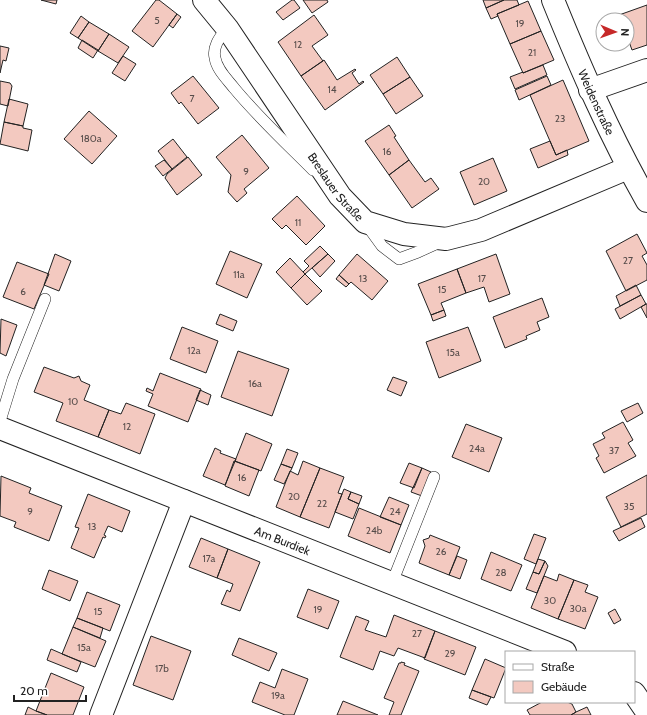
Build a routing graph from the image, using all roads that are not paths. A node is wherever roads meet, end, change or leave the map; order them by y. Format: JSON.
{"nodes":[{"id":1,"x":204,"y":0,"type":"edge"},
{"id":2,"x":553,"y":0,"type":"edge"},
{"id":3,"x":227,"y":28,"type":"junction"},
{"id":4,"x":647,"y":70,"type":"edge"},
{"id":5,"x":590,"y":90,"type":"junction"},
{"id":6,"x":628,"y":168,"type":"junction"},
{"id":7,"x":340,"y":196,"type":"junction"},
{"id":8,"x":647,"y":201,"type":"edge"},
{"id":9,"x":45,"y":299,"type":"dead end"},
{"id":10,"x":0,"y":420,"type":"edge"},
{"id":11,"x":0,"y":428,"type":"edge"},
{"id":12,"x":434,"y":477,"type":"dead end"},
{"id":13,"x":184,"y":501,"type":"junction"},
{"id":14,"x":392,"y":583,"type":"junction"},
{"id":15,"x":562,"y":651,"type":"edge"},
{"id":16,"x":635,"y":694,"type":"edge"},
{"id":17,"x":647,"y":712,"type":"edge"},
{"id":18,"x":101,"y":715,"type":"edge"}],
"edges":[{"from":1,"to":3,"type":"street","name":"Breslauer Straße"},
{"from":2,"to":5,"type":"street","name":"Weidenstraße"},
{"from":3,"to":7,"type":"street","name":"Breslauer Straße"},
{"from":3,"to":7,"type":"lane"},
{"from":4,"to":5,"type":"street"},
{"from":5,"to":6,"type":"street","name":"Weidenstraße"},
{"from":6,"to":7,"type":"street","name":"Breslauer Straße"},
{"from":6,"to":8,"type":"street","name":"Weidenstraße"},
{"from":9,"to":10,"type":"lane"},
{"from":11,"to":13,"type":"street","name":"Am Burdiek"},
{"from":12,"to":14,"type":"lane"},
{"from":13,"to":14,"type":"street","name":"Am Burdiek"},
{"from":13,"to":18,"type":"street"},
{"from":14,"to":15,"type":"street","name":"Am Burdiek"},
{"from":16,"to":17,"type":"street"}]}
